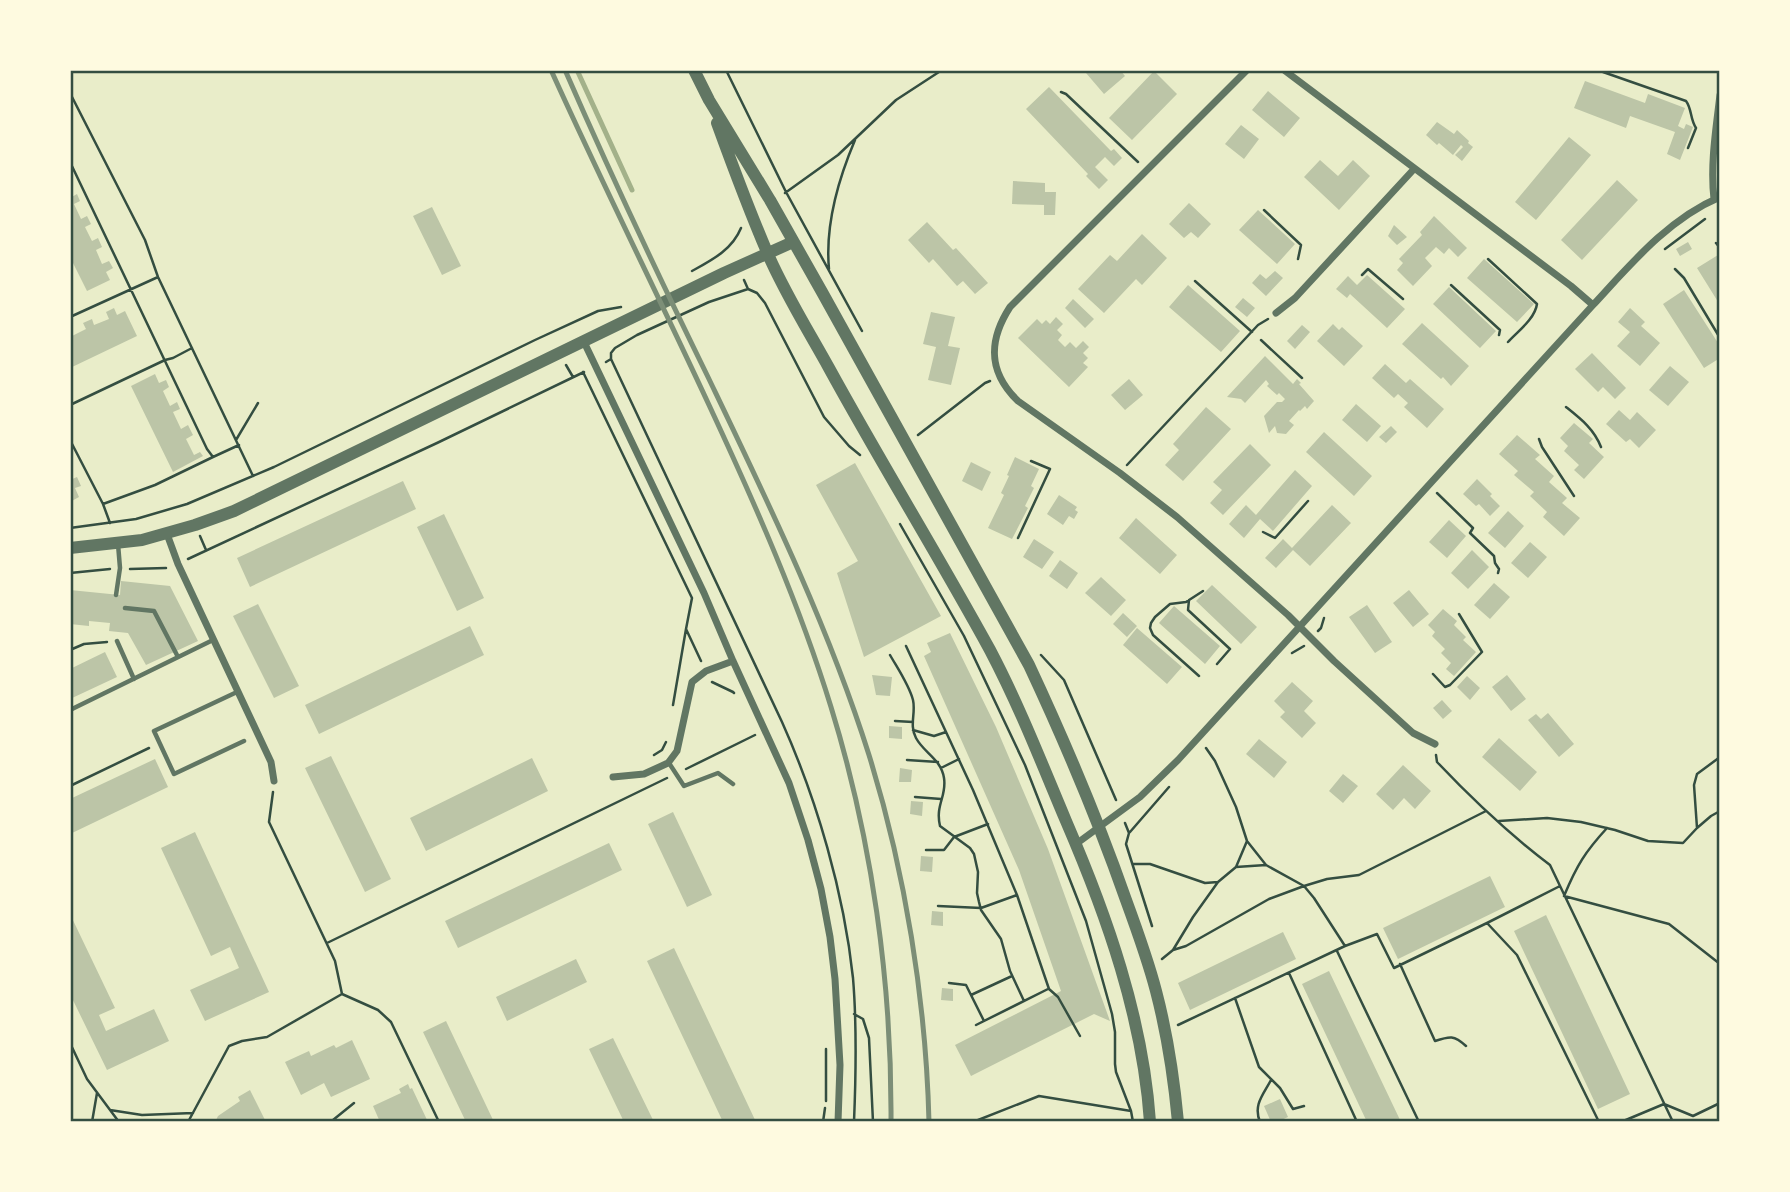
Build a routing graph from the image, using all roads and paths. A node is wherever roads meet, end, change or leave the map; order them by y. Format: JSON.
{"nodes":[{"id":1,"x":694,"y":70,"type":"edge"},
{"id":2,"x":726,"y":70,"type":"edge"},
{"id":3,"x":942,"y":70,"type":"edge"},
{"id":4,"x":1247,"y":70,"type":"edge"},
{"id":5,"x":1284,"y":70,"type":"edge"},
{"id":6,"x":1603,"y":72,"type":"dead end"},
{"id":7,"x":1061,"y":92,"type":"dead end"},
{"id":8,"x":70,"y":93,"type":"edge"},
{"id":9,"x":1720,"y":95,"type":"edge"},
{"id":10,"x":709,"y":100,"type":"junction"},
{"id":11,"x":855,"y":139,"type":"junction"},
{"id":12,"x":1688,"y":148,"type":"dead end"},
{"id":13,"x":70,"y":162,"type":"edge"},
{"id":14,"x":1414,"y":169,"type":"junction"},
{"id":15,"x":1146,"y":170,"type":"junction"},
{"id":16,"x":72,"y":173,"type":"edge"},
{"id":17,"x":1717,"y":198,"type":"edge"},
{"id":18,"x":1264,"y":210,"type":"dead end"},
{"id":19,"x":744,"y":222,"type":"dead end"},
{"id":20,"x":793,"y":242,"type":"junction"},
{"id":21,"x":1716,"y":243,"type":"dead end"},
{"id":22,"x":1720,"y":248,"type":"edge"},
{"id":23,"x":767,"y":253,"type":"junction"},
{"id":24,"x":1298,"y":259,"type":"dead end"},
{"id":25,"x":1488,"y":259,"type":"dead end"},
{"id":26,"x":694,"y":270,"type":"dead end"},
{"id":27,"x":1675,"y":270,"type":"dead end"},
{"id":28,"x":829,"y":271,"type":"dead end"},
{"id":29,"x":1362,"y":275,"type":"dead end"},
{"id":30,"x":158,"y":277,"type":"junction"},
{"id":31,"x":1195,"y":281,"type":"dead end"},
{"id":32,"x":1451,"y":285,"type":"dead end"},
{"id":33,"x":130,"y":289,"type":"junction"},
{"id":34,"x":1403,"y":299,"type":"dead end"},
{"id":35,"x":1593,"y":305,"type":"junction"},
{"id":36,"x":623,"y":306,"type":"dead end"},
{"id":37,"x":1276,"y":313,"type":"joint"},
{"id":38,"x":70,"y":317,"type":"edge"},
{"id":39,"x":1252,"y":332,"type":"junction"},
{"id":40,"x":1499,"y":335,"type":"dead end"},
{"id":41,"x":1720,"y":338,"type":"edge"},
{"id":42,"x":1261,"y":340,"type":"dead end"},
{"id":43,"x":584,"y":342,"type":"junction"},
{"id":44,"x":1508,"y":342,"type":"dead end"},
{"id":45,"x":192,"y":348,"type":"junction"},
{"id":46,"x":165,"y":359,"type":"junction"},
{"id":47,"x":596,"y":366,"type":"junction"},
{"id":48,"x":583,"y":372,"type":"junction"},
{"id":49,"x":1000,"y":377,"type":"junction"},
{"id":50,"x":1302,"y":378,"type":"dead end"},
{"id":51,"x":258,"y":403,"type":"dead end"},
{"id":52,"x":70,"y":405,"type":"edge"},
{"id":53,"x":1566,"y":407,"type":"dead end"},
{"id":54,"x":918,"y":435,"type":"dead end"},
{"id":55,"x":1539,"y":439,"type":"dead end"},
{"id":56,"x":70,"y":440,"type":"edge"},
{"id":57,"x":236,"y":440,"type":"junction"},
{"id":58,"x":239,"y":445,"type":"junction"},
{"id":59,"x":1601,"y":447,"type":"dead end"},
{"id":60,"x":860,"y":455,"type":"dead end"},
{"id":61,"x":213,"y":457,"type":"junction"},
{"id":62,"x":1031,"y":461,"type":"dead end"},
{"id":63,"x":1120,"y":473,"type":"junction"},
{"id":64,"x":253,"y":476,"type":"junction"},
{"id":65,"x":1437,"y":494,"type":"dead end"},
{"id":66,"x":1574,"y":496,"type":"dead end"},
{"id":67,"x":1308,"y":501,"type":"dead end"},
{"id":68,"x":103,"y":504,"type":"junction"},
{"id":69,"x":898,"y":521,"type":"dead end"},
{"id":70,"x":110,"y":523,"type":"junction"},
{"id":71,"x":70,"y":528,"type":"edge"},
{"id":72,"x":1263,"y":532,"type":"dead end"},
{"id":73,"x":167,"y":534,"type":"junction"},
{"id":74,"x":1018,"y":538,"type":"dead end"},
{"id":75,"x":118,"y":544,"type":"junction"},
{"id":76,"x":70,"y":548,"type":"edge"},
{"id":77,"x":178,"y":564,"type":"junction"},
{"id":78,"x":120,"y":568,"type":"junction"},
{"id":79,"x":70,"y":573,"type":"edge"},
{"id":80,"x":1498,"y":573,"type":"dead end"},
{"id":81,"x":1203,"y":591,"type":"dead end"},
{"id":82,"x":117,"y":595,"type":"dead end"},
{"id":83,"x":1189,"y":600,"type":"junction"},
{"id":84,"x":125,"y":608,"type":"dead end"},
{"id":85,"x":1459,"y":614,"type":"dead end"},
{"id":86,"x":1299,"y":627,"type":"junction"},
{"id":87,"x":686,"y":629,"type":"junction"},
{"id":88,"x":214,"y":640,"type":"junction"},
{"id":89,"x":117,"y":641,"type":"joint"},
{"id":90,"x":906,"y":646,"type":"dead end"},
{"id":91,"x":70,"y":650,"type":"edge"},
{"id":92,"x":890,"y":655,"type":"dead end"},
{"id":93,"x":178,"y":657,"type":"junction"},
{"id":94,"x":733,"y":661,"type":"junction"},
{"id":95,"x":1217,"y":664,"type":"dead end"},
{"id":96,"x":706,"y":671,"type":"junction"},
{"id":97,"x":1433,"y":674,"type":"dead end"},
{"id":98,"x":1199,"y":676,"type":"dead end"},
{"id":99,"x":134,"y":679,"type":"junction"},
{"id":100,"x":238,"y":692,"type":"junction"},
{"id":101,"x":738,"y":703,"type":"dead end"},
{"id":102,"x":70,"y":710,"type":"edge"},
{"id":103,"x":672,"y":714,"type":"dead end"},
{"id":104,"x":895,"y":721,"type":"dead end"},
{"id":105,"x":782,"y":722,"type":"dead end"},
{"id":106,"x":912,"y":722,"type":"junction"},
{"id":107,"x":766,"y":730,"type":"junction"},
{"id":108,"x":913,"y":730,"type":"junction"},
{"id":109,"x":946,"y":732,"type":"junction"},
{"id":110,"x":668,"y":737,"type":"dead end"},
{"id":111,"x":244,"y":741,"type":"dead end"},
{"id":112,"x":160,"y":743,"type":"junction"},
{"id":113,"x":1435,"y":744,"type":"joint"},
{"id":114,"x":1206,"y":748,"type":"dead end"},
{"id":115,"x":1720,"y":757,"type":"edge"},
{"id":116,"x":959,"y":759,"type":"junction"},
{"id":117,"x":907,"y":760,"type":"dead end"},
{"id":118,"x":938,"y":762,"type":"junction"},
{"id":119,"x":668,"y":763,"type":"junction"},
{"id":120,"x":941,"y":768,"type":"junction"},
{"id":121,"x":653,"y":769,"type":"junction"},
{"id":122,"x":676,"y":774,"type":"junction"},
{"id":123,"x":613,"y":777,"type":"dead end"},
{"id":124,"x":274,"y":781,"type":"joint"},
{"id":125,"x":733,"y":784,"type":"dead end"},
{"id":126,"x":70,"y":786,"type":"edge"},
{"id":127,"x":915,"y":797,"type":"dead end"},
{"id":128,"x":941,"y":799,"type":"junction"},
{"id":129,"x":1486,"y":811,"type":"junction"},
{"id":130,"x":1720,"y":811,"type":"edge"},
{"id":131,"x":1499,"y":821,"type":"junction"},
{"id":132,"x":988,"y":824,"type":"junction"},
{"id":133,"x":1100,"y":827,"type":"junction"},
{"id":134,"x":1607,"y":828,"type":"junction"},
{"id":135,"x":1697,"y":828,"type":"junction"},
{"id":136,"x":954,"y":837,"type":"junction"},
{"id":137,"x":1247,"y":841,"type":"junction"},
{"id":138,"x":1076,"y":844,"type":"junction"},
{"id":139,"x":926,"y":850,"type":"dead end"},
{"id":140,"x":1132,"y":864,"type":"dead end"},
{"id":141,"x":1266,"y":865,"type":"junction"},
{"id":142,"x":1236,"y":867,"type":"junction"},
{"id":143,"x":1218,"y":882,"type":"junction"},
{"id":144,"x":1304,"y":886,"type":"junction"},
{"id":145,"x":1560,"y":886,"type":"junction"},
{"id":146,"x":1017,"y":895,"type":"junction"},
{"id":147,"x":1564,"y":896,"type":"junction"},
{"id":148,"x":938,"y":906,"type":"dead end"},
{"id":149,"x":981,"y":908,"type":"junction"},
{"id":150,"x":1487,"y":923,"type":"junction"},
{"id":151,"x":327,"y":943,"type":"junction"},
{"id":152,"x":1346,"y":946,"type":"junction"},
{"id":153,"x":1173,"y":950,"type":"junction"},
{"id":154,"x":1337,"y":950,"type":"junction"},
{"id":155,"x":1162,"y":959,"type":"dead end"},
{"id":156,"x":1400,"y":964,"type":"junction"},
{"id":157,"x":1720,"y":964,"type":"edge"},
{"id":158,"x":1289,"y":973,"type":"junction"},
{"id":159,"x":1012,"y":976,"type":"junction"},
{"id":160,"x":949,"y":983,"type":"dead end"},
{"id":161,"x":1049,"y":989,"type":"junction"},
{"id":162,"x":342,"y":994,"type":"junction"},
{"id":163,"x":971,"y":995,"type":"junction"},
{"id":164,"x":1235,"y":998,"type":"junction"},
{"id":165,"x":1024,"y":1001,"type":"junction"},
{"id":166,"x":855,"y":1014,"type":"dead end"},
{"id":167,"x":984,"y":1021,"type":"junction"},
{"id":168,"x":976,"y":1025,"type":"dead end"},
{"id":169,"x":1178,"y":1025,"type":"dead end"},
{"id":170,"x":1080,"y":1036,"type":"dead end"},
{"id":171,"x":70,"y":1043,"type":"edge"},
{"id":172,"x":826,"y":1044,"type":"dead end"},
{"id":173,"x":1466,"y":1046,"type":"dead end"},
{"id":174,"x":1271,"y":1080,"type":"junction"},
{"id":175,"x":97,"y":1093,"type":"junction"},
{"id":176,"x":354,"y":1103,"type":"dead end"},
{"id":177,"x":1720,"y":1103,"type":"edge"},
{"id":178,"x":1664,"y":1104,"type":"junction"},
{"id":179,"x":1304,"y":1106,"type":"dead end"},
{"id":180,"x":110,"y":1111,"type":"junction"},
{"id":181,"x":1131,"y":1111,"type":"junction"},
{"id":182,"x":192,"y":1113,"type":"junction"},
{"id":183,"x":92,"y":1122,"type":"edge"},
{"id":184,"x":118,"y":1122,"type":"edge"},
{"id":185,"x":188,"y":1122,"type":"edge"},
{"id":186,"x":334,"y":1122,"type":"edge"},
{"id":187,"x":439,"y":1122,"type":"edge"},
{"id":188,"x":822,"y":1122,"type":"edge"},
{"id":189,"x":838,"y":1122,"type":"edge"},
{"id":190,"x":873,"y":1122,"type":"edge"},
{"id":191,"x":973,"y":1122,"type":"edge"},
{"id":192,"x":1133,"y":1122,"type":"edge"},
{"id":193,"x":1150,"y":1122,"type":"edge"},
{"id":194,"x":1178,"y":1122,"type":"edge"},
{"id":195,"x":1260,"y":1122,"type":"edge"},
{"id":196,"x":1357,"y":1122,"type":"edge"},
{"id":197,"x":1419,"y":1122,"type":"edge"},
{"id":198,"x":1599,"y":1122,"type":"edge"},
{"id":199,"x":1621,"y":1122,"type":"edge"},
{"id":200,"x":1673,"y":1122,"type":"edge"}],
"edges":[{"from":1,"to":10,"type":"street"},
{"from":2,"to":11,"type":"path"},
{"from":3,"to":11,"type":"path"},
{"from":4,"to":15,"type":"street"},
{"from":5,"to":14,"type":"street"},
{"from":6,"to":12,"type":"path"},
{"from":7,"to":15,"type":"path"},
{"from":8,"to":30,"type":"path"},
{"from":9,"to":17,"type":"street"},
{"from":10,"to":20,"type":"street"},
{"from":10,"to":23,"type":"street"},
{"from":11,"to":28,"type":"path"},
{"from":13,"to":16,"type":"path"},
{"from":14,"to":35,"type":"street"},
{"from":14,"to":37,"type":"street"},
{"from":15,"to":49,"type":"street"},
{"from":16,"to":33,"type":"path"},
{"from":17,"to":35,"type":"street"},
{"from":18,"to":24,"type":"path"},
{"from":19,"to":26,"type":"path"},
{"from":20,"to":23,"type":"street"},
{"from":20,"to":133,"type":"street"},
{"from":21,"to":22,"type":"path"},
{"from":23,"to":43,"type":"street"},
{"from":23,"to":138,"type":"street"},
{"from":25,"to":44,"type":"path"},
{"from":27,"to":41,"type":"path"},
{"from":29,"to":34,"type":"path"},
{"from":30,"to":33,"type":"path"},
{"from":30,"to":45,"type":"path"},
{"from":31,"to":39,"type":"path"},
{"from":32,"to":40,"type":"path"},
{"from":33,"to":38,"type":"path"},
{"from":33,"to":46,"type":"path"},
{"from":35,"to":86,"type":"street"},
{"from":36,"to":64,"type":"path"},
{"from":37,"to":39,"type":"path"},
{"from":39,"to":63,"type":"path"},
{"from":42,"to":50,"type":"path"},
{"from":43,"to":47,"type":"street"},
{"from":43,"to":73,"type":"street"},
{"from":45,"to":46,"type":"path"},
{"from":45,"to":57,"type":"path"},
{"from":46,"to":52,"type":"path"},
{"from":46,"to":61,"type":"path"},
{"from":47,"to":48,"type":"path"},
{"from":47,"to":60,"type":"path"},
{"from":47,"to":94,"type":"street"},
{"from":48,"to":77,"type":"path"},
{"from":48,"to":87,"type":"path"},
{"from":49,"to":54,"type":"path"},
{"from":49,"to":63,"type":"street"},
{"from":51,"to":57,"type":"path"},
{"from":53,"to":59,"type":"path"},
{"from":55,"to":66,"type":"path"},
{"from":56,"to":68,"type":"path"},
{"from":57,"to":58,"type":"path"},
{"from":58,"to":61,"type":"path"},
{"from":58,"to":64,"type":"path"},
{"from":61,"to":68,"type":"path"},
{"from":62,"to":74,"type":"path"},
{"from":63,"to":86,"type":"street"},
{"from":64,"to":70,"type":"path"},
{"from":65,"to":80,"type":"path"},
{"from":67,"to":72,"type":"path"},
{"from":68,"to":70,"type":"path"},
{"from":69,"to":181,"type":"path"},
{"from":70,"to":71,"type":"path"},
{"from":73,"to":75,"type":"street"},
{"from":73,"to":77,"type":"street"},
{"from":75,"to":76,"type":"street"},
{"from":75,"to":78,"type":"lane"},
{"from":77,"to":78,"type":"path"},
{"from":77,"to":88,"type":"street"},
{"from":78,"to":79,"type":"path"},
{"from":78,"to":82,"type":"lane"},
{"from":81,"to":83,"type":"path"},
{"from":83,"to":95,"type":"path"},
{"from":83,"to":98,"type":"path"},
{"from":84,"to":93,"type":"lane"},
{"from":85,"to":97,"type":"path"},
{"from":86,"to":113,"type":"street"},
{"from":86,"to":133,"type":"street"},
{"from":87,"to":96,"type":"path"},
{"from":87,"to":103,"type":"path"},
{"from":88,"to":93,"type":"lane"},
{"from":88,"to":100,"type":"street"},
{"from":89,"to":91,"type":"path"},
{"from":89,"to":99,"type":"lane"},
{"from":90,"to":109,"type":"path"},
{"from":92,"to":106,"type":"path"},
{"from":93,"to":99,"type":"lane"},
{"from":94,"to":96,"type":"street"},
{"from":94,"to":107,"type":"street"},
{"from":96,"to":101,"type":"path"},
{"from":96,"to":119,"type":"street"},
{"from":99,"to":102,"type":"lane"},
{"from":100,"to":112,"type":"lane"},
{"from":100,"to":124,"type":"street"},
{"from":104,"to":106,"type":"path"},
{"from":105,"to":107,"type":"path"},
{"from":106,"to":108,"type":"path"},
{"from":107,"to":122,"type":"path"},
{"from":107,"to":189,"type":"street"},
{"from":108,"to":109,"type":"path"},
{"from":108,"to":118,"type":"path"},
{"from":109,"to":116,"type":"path"},
{"from":110,"to":121,"type":"path"},
{"from":111,"to":112,"type":"lane"},
{"from":112,"to":126,"type":"path"},
{"from":113,"to":129,"type":"path"},
{"from":114,"to":137,"type":"path"},
{"from":115,"to":135,"type":"path"},
{"from":116,"to":120,"type":"path"},
{"from":116,"to":132,"type":"path"},
{"from":117,"to":118,"type":"path"},
{"from":118,"to":120,"type":"path"},
{"from":119,"to":121,"type":"street"},
{"from":119,"to":122,"type":"lane"},
{"from":120,"to":128,"type":"path"},
{"from":121,"to":123,"type":"street"},
{"from":122,"to":125,"type":"lane"},
{"from":122,"to":151,"type":"path"},
{"from":124,"to":151,"type":"path"},
{"from":127,"to":128,"type":"path"},
{"from":128,"to":136,"type":"path"},
{"from":129,"to":131,"type":"path"},
{"from":129,"to":144,"type":"path"},
{"from":130,"to":135,"type":"path"},
{"from":131,"to":134,"type":"path"},
{"from":131,"to":145,"type":"path"},
{"from":132,"to":136,"type":"path"},
{"from":132,"to":146,"type":"path"},
{"from":133,"to":138,"type":"street"},
{"from":133,"to":194,"type":"street"},
{"from":134,"to":135,"type":"path"},
{"from":134,"to":147,"type":"path"},
{"from":136,"to":139,"type":"path"},
{"from":136,"to":149,"type":"path"},
{"from":137,"to":141,"type":"path"},
{"from":137,"to":142,"type":"path"},
{"from":138,"to":193,"type":"street"},
{"from":140,"to":143,"type":"path"},
{"from":141,"to":142,"type":"path"},
{"from":141,"to":144,"type":"path"},
{"from":142,"to":143,"type":"path"},
{"from":143,"to":153,"type":"path"},
{"from":144,"to":152,"type":"path"},
{"from":144,"to":153,"type":"path"},
{"from":145,"to":147,"type":"path"},
{"from":145,"to":150,"type":"path"},
{"from":146,"to":149,"type":"path"},
{"from":146,"to":161,"type":"path"},
{"from":147,"to":157,"type":"path"},
{"from":147,"to":178,"type":"path"},
{"from":148,"to":149,"type":"path"},
{"from":149,"to":159,"type":"path"},
{"from":150,"to":156,"type":"path"},
{"from":150,"to":198,"type":"path"},
{"from":151,"to":162,"type":"path"},
{"from":152,"to":154,"type":"path"},
{"from":152,"to":156,"type":"path"},
{"from":153,"to":155,"type":"path"},
{"from":154,"to":158,"type":"path"},
{"from":154,"to":197,"type":"path"},
{"from":156,"to":173,"type":"path"},
{"from":158,"to":164,"type":"path"},
{"from":158,"to":196,"type":"path"},
{"from":159,"to":163,"type":"path"},
{"from":159,"to":165,"type":"path"},
{"from":160,"to":163,"type":"path"},
{"from":161,"to":165,"type":"path"},
{"from":161,"to":170,"type":"path"},
{"from":162,"to":182,"type":"path"},
{"from":162,"to":187,"type":"path"},
{"from":163,"to":167,"type":"path"},
{"from":164,"to":169,"type":"path"},
{"from":164,"to":174,"type":"path"},
{"from":165,"to":167,"type":"path"},
{"from":166,"to":190,"type":"path"},
{"from":167,"to":168,"type":"path"},
{"from":171,"to":175,"type":"path"},
{"from":172,"to":188,"type":"path"},
{"from":174,"to":179,"type":"path"},
{"from":174,"to":195,"type":"path"},
{"from":175,"to":180,"type":"path"},
{"from":175,"to":183,"type":"path"},
{"from":176,"to":186,"type":"path"},
{"from":177,"to":178,"type":"path"},
{"from":178,"to":199,"type":"path"},
{"from":178,"to":200,"type":"path"},
{"from":180,"to":182,"type":"path"},
{"from":180,"to":184,"type":"path"},
{"from":181,"to":191,"type":"path"},
{"from":181,"to":192,"type":"path"},
{"from":182,"to":185,"type":"path"}]}
